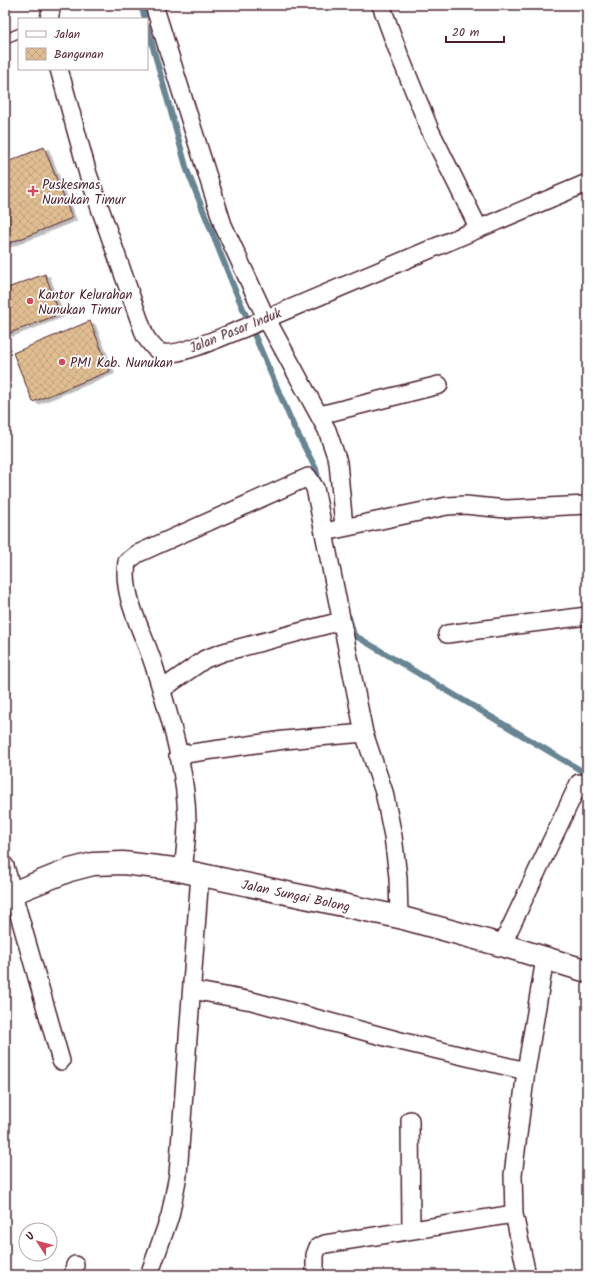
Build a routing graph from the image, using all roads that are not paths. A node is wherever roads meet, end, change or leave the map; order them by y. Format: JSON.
{"nodes":[{"id":1,"x":52,"y":5,"type":"edge"},
{"id":2,"x":154,"y":5,"type":"edge"},
{"id":3,"x":381,"y":5,"type":"edge"},
{"id":4,"x":49,"y":18,"type":"edge"},
{"id":5,"x":18,"y":33,"type":"edge"},
{"id":6,"x":5,"y":39,"type":"edge"},
{"id":7,"x":59,"y":70,"type":"edge"},
{"id":8,"x":587,"y":183,"type":"edge"},
{"id":9,"x":479,"y":229,"type":"junction"},
{"id":10,"x":262,"y":320,"type":"junction"},
{"id":11,"x":439,"y":385,"type":"dead end"},
{"id":12,"x":320,"y":415,"type":"junction"},
{"id":13,"x":587,"y":505,"type":"edge"},
{"id":14,"x":332,"y":530,"type":"junction"},
{"id":15,"x":587,"y":616,"type":"edge"},
{"id":16,"x":341,"y":621,"type":"junction"},
{"id":17,"x":447,"y":634,"type":"dead end"},
{"id":18,"x":161,"y":690,"type":"junction"},
{"id":19,"x":364,"y":733,"type":"junction"},
{"id":20,"x":178,"y":755,"type":"junction"},
{"id":21,"x":579,"y":783,"type":"dead end"},
{"id":22,"x":5,"y":866,"type":"edge"},
{"id":23,"x":192,"y":872,"type":"junction"},
{"id":24,"x":9,"y":894,"type":"edge"},
{"id":25,"x":399,"y":917,"type":"junction"},
{"id":26,"x":502,"y":945,"type":"junction"},
{"id":27,"x":545,"y":959,"type":"junction"},
{"id":28,"x":587,"y":971,"type":"edge"},
{"id":29,"x":192,"y":990,"type":"junction"},
{"id":30,"x":61,"y":1061,"type":"dead end"},
{"id":31,"x":526,"y":1071,"type":"junction"},
{"id":32,"x":410,"y":1120,"type":"dead end"},
{"id":33,"x":514,"y":1214,"type":"junction"},
{"id":34,"x":411,"y":1230,"type":"junction"},
{"id":35,"x":149,"y":1275,"type":"edge"},
{"id":36,"x":315,"y":1275,"type":"edge"},
{"id":37,"x":527,"y":1275,"type":"edge"}],
"edges":[{"from":1,"to":4,"type":"street"},
{"from":2,"to":10,"type":"street"},
{"from":3,"to":9,"type":"street"},
{"from":5,"to":6,"type":"lane"},
{"from":7,"to":10,"type":"street","name":"Jalan Pasar Induk"},
{"from":8,"to":9,"type":"street","name":"Jalan Pasar Induk"},
{"from":9,"to":10,"type":"street","name":"Jalan Pasar Induk"},
{"from":10,"to":12,"type":"street"},
{"from":11,"to":12,"type":"street"},
{"from":12,"to":14,"type":"street"},
{"from":13,"to":14,"type":"street"},
{"from":14,"to":16,"type":"street"},
{"from":14,"to":18,"type":"street"},
{"from":15,"to":17,"type":"street"},
{"from":16,"to":18,"type":"street"},
{"from":16,"to":19,"type":"street"},
{"from":18,"to":20,"type":"street"},
{"from":19,"to":20,"type":"street"},
{"from":19,"to":25,"type":"street"},
{"from":20,"to":23,"type":"street"},
{"from":21,"to":26,"type":"street"},
{"from":22,"to":24,"type":"street"},
{"from":23,"to":24,"type":"street","name":"Jalan Sungai Bolong"},
{"from":23,"to":25,"type":"street","name":"Jalan Sungai Bolong"},
{"from":23,"to":29,"type":"street"},
{"from":24,"to":30,"type":"street"},
{"from":25,"to":26,"type":"street","name":"Jalan Sungai Bolong"},
{"from":26,"to":27,"type":"street","name":"Jalan Sungai Bolong"},
{"from":27,"to":28,"type":"street","name":"Jalan Sungai Bolong"},
{"from":27,"to":31,"type":"street"},
{"from":29,"to":31,"type":"street"},
{"from":29,"to":35,"type":"street"},
{"from":31,"to":33,"type":"street"},
{"from":32,"to":34,"type":"street"},
{"from":33,"to":34,"type":"street"},
{"from":33,"to":37,"type":"street"},
{"from":34,"to":36,"type":"street"}]}
